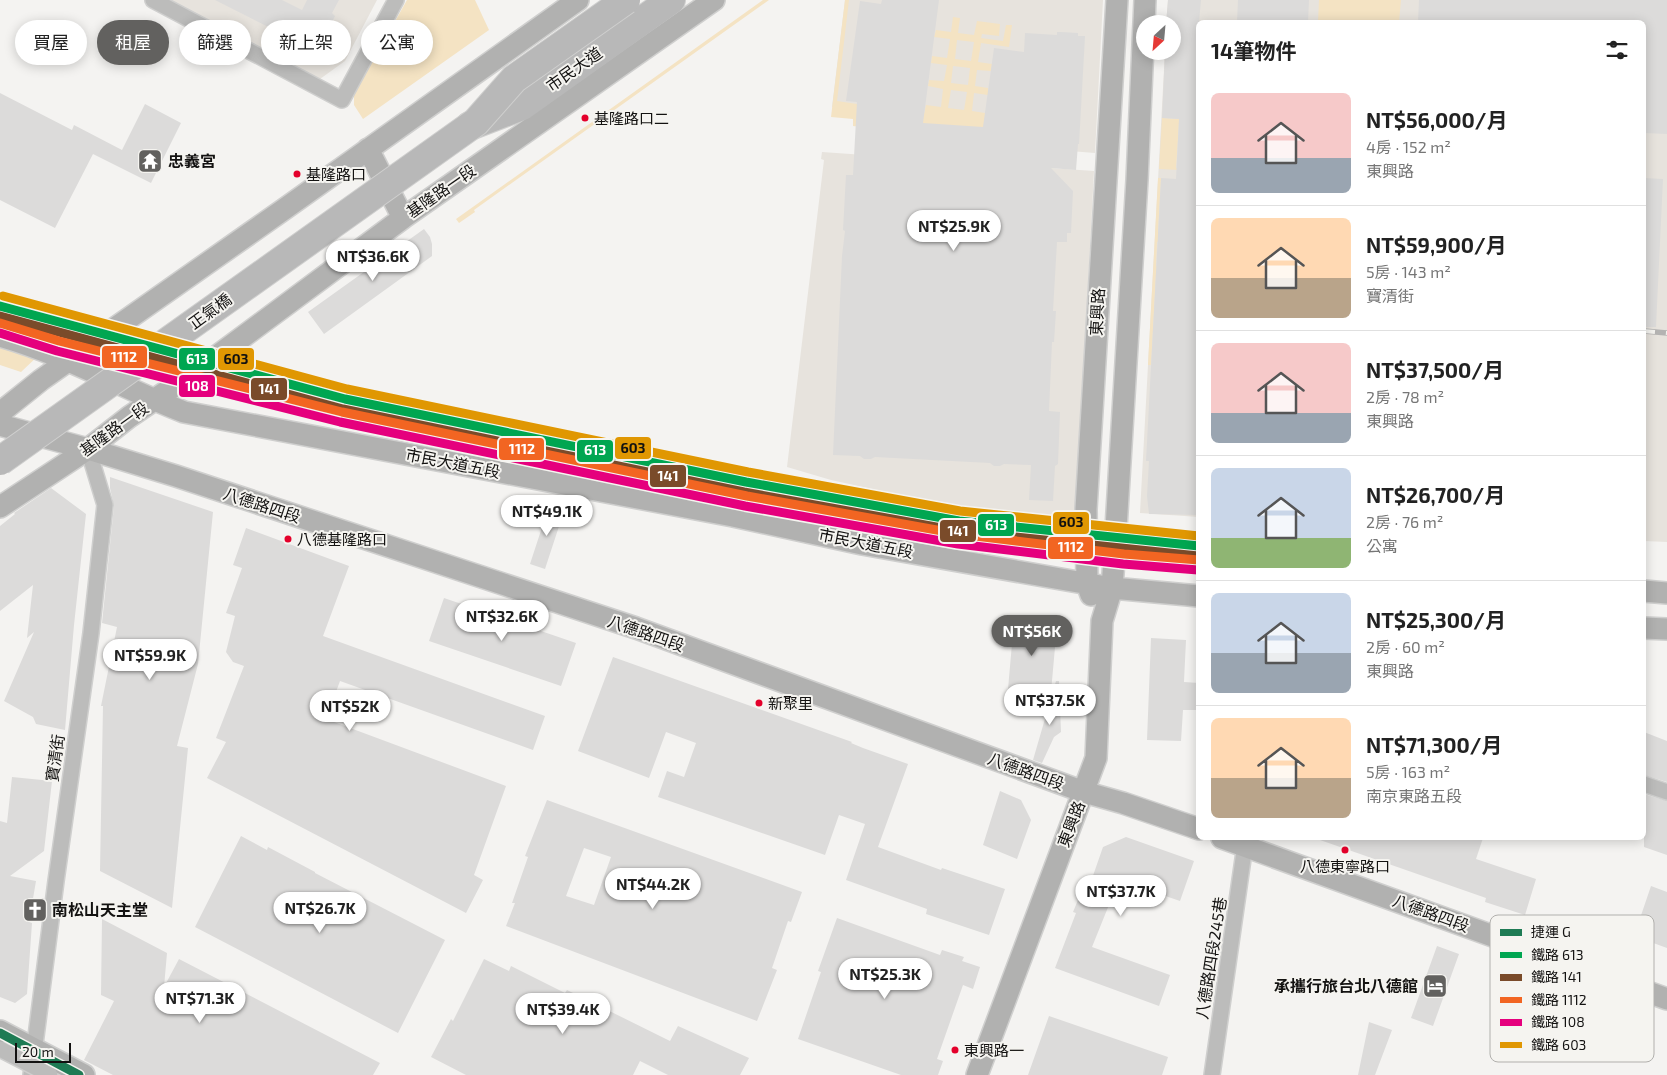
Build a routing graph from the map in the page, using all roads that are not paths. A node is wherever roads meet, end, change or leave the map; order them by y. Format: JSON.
{"nodes":[{"id":1,"x":153,"y":0,"type":"edge"},
{"id":2,"x":396,"y":0,"type":"edge"},
{"id":3,"x":578,"y":0,"type":"edge"},
{"id":4,"x":670,"y":0,"type":"edge"},
{"id":5,"x":714,"y":0,"type":"edge"},
{"id":6,"x":1117,"y":0,"type":"edge"},
{"id":7,"x":1145,"y":0,"type":"edge"},
{"id":8,"x":623,"y":2,"type":"edge"},
{"id":9,"x":473,"y":124,"type":"junction"},
{"id":10,"x":368,"y":149,"type":"junction"},
{"id":11,"x":404,"y":218,"type":"junction"},
{"id":12,"x":0,"y":308,"type":"edge"},
{"id":13,"x":0,"y":336,"type":"edge"},
{"id":14,"x":100,"y":339,"type":"junction"},
{"id":15,"x":70,"y":360,"type":"junction"},
{"id":16,"x":201,"y":368,"type":"junction"},
{"id":17,"x":153,"y":400,"type":"junction"},
{"id":18,"x":0,"y":413,"type":"edge"},
{"id":19,"x":0,"y":425,"type":"edge"},
{"id":20,"x":0,"y":445,"type":"edge"},
{"id":21,"x":88,"y":449,"type":"junction"},
{"id":22,"x":0,"y":462,"type":"edge"},
{"id":23,"x":0,"y":507,"type":"edge"},
{"id":24,"x":1087,"y":544,"type":"junction"},
{"id":25,"x":1115,"y":545,"type":"junction"},
{"id":26,"x":1196,"y":552,"type":"edge"},
{"id":27,"x":1087,"y":584,"type":"junction"},
{"id":28,"x":1112,"y":588,"type":"junction"},
{"id":29,"x":1646,"y":590,"type":"edge"},
{"id":30,"x":1667,"y":592,"type":"edge"},
{"id":31,"x":1196,"y":596,"type":"edge"},
{"id":32,"x":1102,"y":621,"type":"junction"},
{"id":33,"x":1646,"y":628,"type":"edge"},
{"id":34,"x":1667,"y":629,"type":"edge"},
{"id":35,"x":1646,"y":785,"type":"edge"},
{"id":36,"x":1084,"y":792,"type":"junction"},
{"id":37,"x":1667,"y":792,"type":"edge"},
{"id":38,"x":1196,"y":828,"type":"edge"},
{"id":39,"x":1229,"y":840,"type":"edge"},
{"id":40,"x":1245,"y":845,"type":"junction"},
{"id":41,"x":1490,"y":934,"type":"edge"},
{"id":42,"x":1654,"y":994,"type":"edge"},
{"id":43,"x":1667,"y":999,"type":"edge"},
{"id":44,"x":0,"y":1031,"type":"edge"},
{"id":45,"x":0,"y":1049,"type":"edge"},
{"id":46,"x":34,"y":1049,"type":"junction"},
{"id":47,"x":30,"y":1075,"type":"edge"},
{"id":48,"x":50,"y":1075,"type":"edge"},
{"id":49,"x":84,"y":1075,"type":"edge"},
{"id":50,"x":977,"y":1075,"type":"edge"},
{"id":51,"x":1212,"y":1075,"type":"edge"}],
"edges":[{"from":1,"to":2,"type":"street"},
{"from":3,"to":10,"type":"street"},
{"from":4,"to":9,"type":"highway","name":"市民大道"},
{"from":5,"to":11,"type":"street","name":"基隆路一段"},
{"from":6,"to":24,"type":"street","name":"東興路"},
{"from":7,"to":25,"type":"street","name":"東興路"},
{"from":8,"to":9,"type":"highway","bridge":true},
{"from":9,"to":22,"type":"highway","name":"正氣橋","bridge":true},
{"from":10,"to":11,"type":"street"},
{"from":10,"to":14,"type":"street"},
{"from":11,"to":16,"type":"street","name":"基隆路一段"},
{"from":12,"to":14,"type":"street","name":"市民大道五段"},
{"from":13,"to":15,"type":"street","name":"市民大道五段"},
{"from":14,"to":15,"type":"street"},
{"from":14,"to":16,"type":"street","name":"市民大道五段"},
{"from":15,"to":17,"type":"street","name":"市民大道五段"},
{"from":15,"to":18,"type":"street"},
{"from":16,"to":17,"type":"street","name":"基隆路一段"},
{"from":16,"to":24,"type":"street","name":"市民大道五段"},
{"from":17,"to":21,"type":"street","name":"基隆路一段"},
{"from":17,"to":27,"type":"street","name":"市民大道五段"},
{"from":19,"to":21,"type":"street","name":"八德路四段"},
{"from":20,"to":21,"type":"street","name":"八德路四段"},
{"from":21,"to":23,"type":"street","name":"基隆路一段"},
{"from":21,"to":36,"type":"street","name":"八德路四段"},
{"from":21,"to":46,"type":"street","name":"寶清街"},
{"from":24,"to":25,"type":"street","name":"市民大道五段"},
{"from":24,"to":27,"type":"street","name":"東興路"},
{"from":25,"to":26,"type":"street","name":"市民大道五段"},
{"from":25,"to":28,"type":"street","name":"東興路"},
{"from":27,"to":28,"type":"street","name":"市民大道五段"},
{"from":27,"to":32,"type":"street","name":"東興路"},
{"from":28,"to":31,"type":"street","name":"市民大道五段"},
{"from":28,"to":32,"type":"street","name":"東興路"},
{"from":29,"to":30,"type":"street"},
{"from":32,"to":36,"type":"street","name":"東興路"},
{"from":33,"to":34,"type":"street"},
{"from":35,"to":37,"type":"street"},
{"from":36,"to":38,"type":"street","name":"八德路四段"},
{"from":36,"to":50,"type":"street","name":"東興路"},
{"from":39,"to":40,"type":"street","name":"八德路四段"},
{"from":40,"to":41,"type":"street","name":"八德路四段"},
{"from":40,"to":51,"type":"street","name":"八德路四段245巷"},
{"from":42,"to":43,"type":"street","name":"八德路四段"},
{"from":44,"to":46,"type":"street"},
{"from":45,"to":48,"type":"street","bridge":true},
{"from":46,"to":47,"type":"street","name":"寶清街"},
{"from":46,"to":49,"type":"street"}]}
